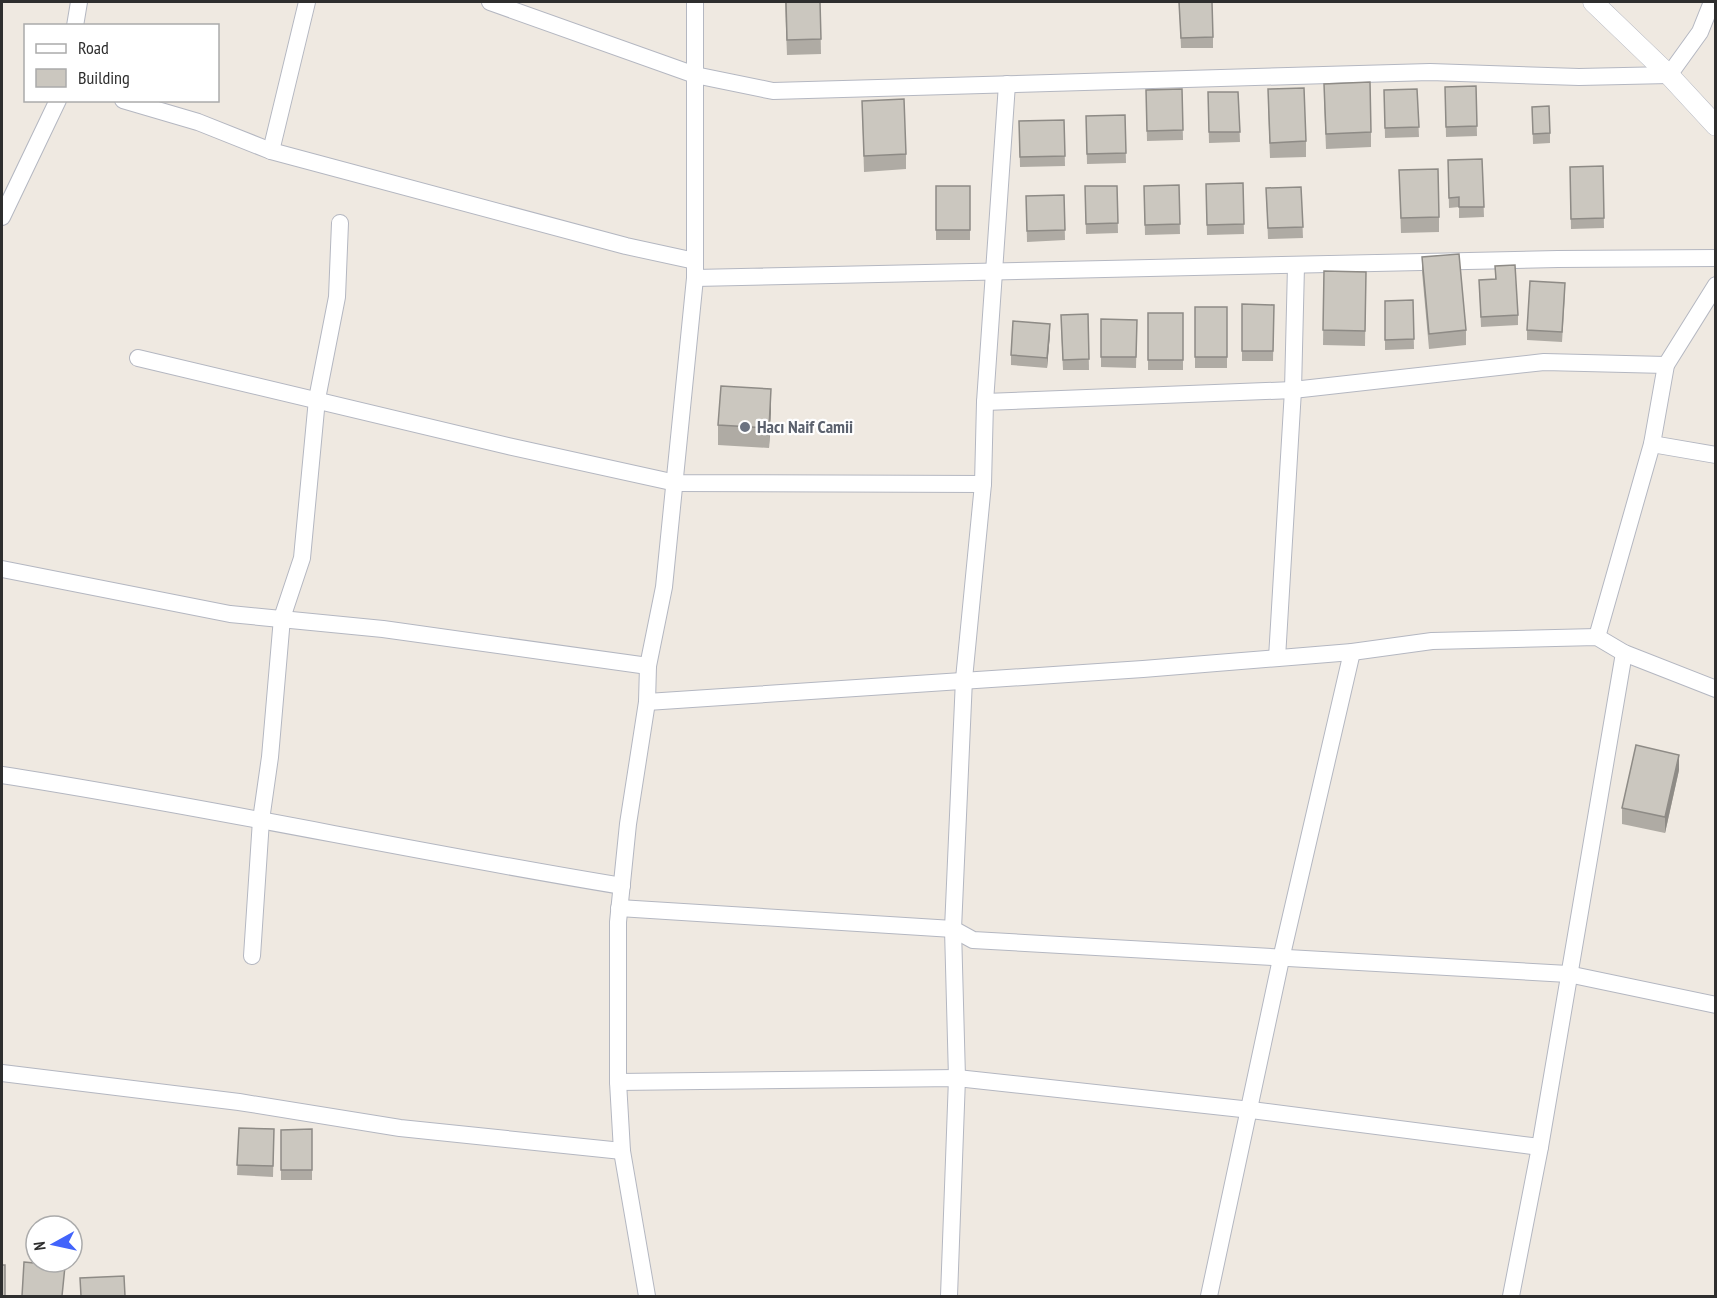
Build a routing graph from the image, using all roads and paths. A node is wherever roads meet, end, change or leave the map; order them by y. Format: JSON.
{"nodes":[{"id":1,"x":79,"y":2,"type":"edge"},
{"id":2,"x":307,"y":2,"type":"edge"},
{"id":3,"x":490,"y":2,"type":"edge"},
{"id":4,"x":695,"y":2,"type":"edge"},
{"id":5,"x":1593,"y":2,"type":"edge"},
{"id":6,"x":1712,"y":2,"type":"edge"},
{"id":7,"x":75,"y":24,"type":"edge"},
{"id":8,"x":695,"y":75,"type":"junction"},
{"id":9,"x":1669,"y":75,"type":"junction"},
{"id":10,"x":1007,"y":84,"type":"junction"},
{"id":11,"x":57,"y":102,"type":"edge"},
{"id":12,"x":130,"y":102,"type":"edge"},
{"id":13,"x":1716,"y":126,"type":"edge"},
{"id":14,"x":271,"y":151,"type":"junction"},
{"id":15,"x":2,"y":217,"type":"edge"},
{"id":16,"x":340,"y":222,"type":"dead end"},
{"id":17,"x":1716,"y":258,"type":"edge"},
{"id":18,"x":1296,"y":266,"type":"junction"},
{"id":19,"x":695,"y":269,"type":"junction"},
{"id":20,"x":993,"y":272,"type":"junction"},
{"id":21,"x":1716,"y":285,"type":"edge"},
{"id":22,"x":138,"y":358,"type":"dead end"},
{"id":23,"x":1666,"y":365,"type":"junction"},
{"id":24,"x":1293,"y":390,"type":"junction"},
{"id":25,"x":317,"y":399,"type":"junction"},
{"id":26,"x":985,"y":402,"type":"junction"},
{"id":27,"x":1652,"y":444,"type":"junction"},
{"id":28,"x":1716,"y":455,"type":"edge"},
{"id":29,"x":676,"y":483,"type":"junction"},
{"id":30,"x":983,"y":484,"type":"junction"},
{"id":31,"x":2,"y":569,"type":"edge"},
{"id":32,"x":282,"y":618,"type":"junction"},
{"id":33,"x":1598,"y":637,"type":"junction"},
{"id":34,"x":1352,"y":652,"type":"junction"},
{"id":35,"x":1624,"y":653,"type":"junction"},
{"id":36,"x":1277,"y":658,"type":"junction"},
{"id":37,"x":648,"y":666,"type":"junction"},
{"id":38,"x":964,"y":679,"type":"junction"},
{"id":39,"x":1716,"y":689,"type":"edge"},
{"id":40,"x":647,"y":702,"type":"junction"},
{"id":41,"x":2,"y":775,"type":"edge"},
{"id":42,"x":261,"y":820,"type":"junction"},
{"id":43,"x":621,"y":886,"type":"junction"},
{"id":44,"x":619,"y":908,"type":"junction"},
{"id":45,"x":953,"y":929,"type":"junction"},
{"id":46,"x":252,"y":956,"type":"dead end"},
{"id":47,"x":1281,"y":959,"type":"junction"},
{"id":48,"x":1568,"y":975,"type":"junction"},
{"id":49,"x":1716,"y":1005,"type":"edge"},
{"id":50,"x":2,"y":1073,"type":"edge"},
{"id":51,"x":957,"y":1078,"type":"junction"},
{"id":52,"x":618,"y":1082,"type":"junction"},
{"id":53,"x":1251,"y":1110,"type":"junction"},
{"id":54,"x":1540,"y":1147,"type":"junction"},
{"id":55,"x":622,"y":1151,"type":"junction"},
{"id":56,"x":647,"y":1296,"type":"edge"},
{"id":57,"x":949,"y":1296,"type":"edge"},
{"id":58,"x":1209,"y":1296,"type":"edge"},
{"id":59,"x":1511,"y":1296,"type":"edge"}],
"edges":[{"from":1,"to":7,"type":"street"},
{"from":2,"to":14,"type":"street"},
{"from":3,"to":8,"type":"street"},
{"from":4,"to":8,"type":"street"},
{"from":5,"to":9,"type":"street"},
{"from":6,"to":9,"type":"street"},
{"from":8,"to":10,"type":"street"},
{"from":8,"to":19,"type":"street"},
{"from":9,"to":10,"type":"street"},
{"from":9,"to":13,"type":"street"},
{"from":10,"to":20,"type":"street"},
{"from":11,"to":15,"type":"street"},
{"from":12,"to":14,"type":"street"},
{"from":14,"to":19,"type":"street"},
{"from":16,"to":25,"type":"street"},
{"from":17,"to":18,"type":"street"},
{"from":18,"to":20,"type":"street"},
{"from":18,"to":24,"type":"street"},
{"from":19,"to":20,"type":"street"},
{"from":19,"to":29,"type":"street"},
{"from":20,"to":26,"type":"street"},
{"from":21,"to":23,"type":"street"},
{"from":22,"to":25,"type":"street"},
{"from":23,"to":24,"type":"street"},
{"from":23,"to":27,"type":"street"},
{"from":24,"to":26,"type":"street"},
{"from":24,"to":36,"type":"street"},
{"from":25,"to":29,"type":"street"},
{"from":25,"to":32,"type":"street"},
{"from":26,"to":30,"type":"street"},
{"from":27,"to":28,"type":"street"},
{"from":27,"to":33,"type":"street"},
{"from":29,"to":30,"type":"street"},
{"from":29,"to":37,"type":"street"},
{"from":30,"to":38,"type":"street"},
{"from":31,"to":32,"type":"street"},
{"from":32,"to":37,"type":"street"},
{"from":32,"to":42,"type":"street"},
{"from":33,"to":34,"type":"street"},
{"from":33,"to":35,"type":"street"},
{"from":34,"to":36,"type":"street"},
{"from":34,"to":47,"type":"street"},
{"from":35,"to":39,"type":"street"},
{"from":35,"to":48,"type":"street"},
{"from":36,"to":38,"type":"street"},
{"from":37,"to":40,"type":"street"},
{"from":38,"to":40,"type":"street"},
{"from":38,"to":45,"type":"street"},
{"from":40,"to":43,"type":"street"},
{"from":41,"to":42,"type":"street"},
{"from":42,"to":43,"type":"street"},
{"from":42,"to":46,"type":"street"},
{"from":43,"to":44,"type":"street"},
{"from":44,"to":45,"type":"street"},
{"from":44,"to":52,"type":"street"},
{"from":45,"to":47,"type":"street"},
{"from":45,"to":51,"type":"street"},
{"from":47,"to":48,"type":"street"},
{"from":47,"to":53,"type":"street"},
{"from":48,"to":49,"type":"street"},
{"from":48,"to":54,"type":"street"},
{"from":50,"to":55,"type":"street"},
{"from":51,"to":52,"type":"street"},
{"from":51,"to":53,"type":"street"},
{"from":51,"to":57,"type":"street"},
{"from":52,"to":55,"type":"street"},
{"from":53,"to":54,"type":"street"},
{"from":53,"to":58,"type":"street"},
{"from":54,"to":59,"type":"street"},
{"from":55,"to":56,"type":"street"}]}
